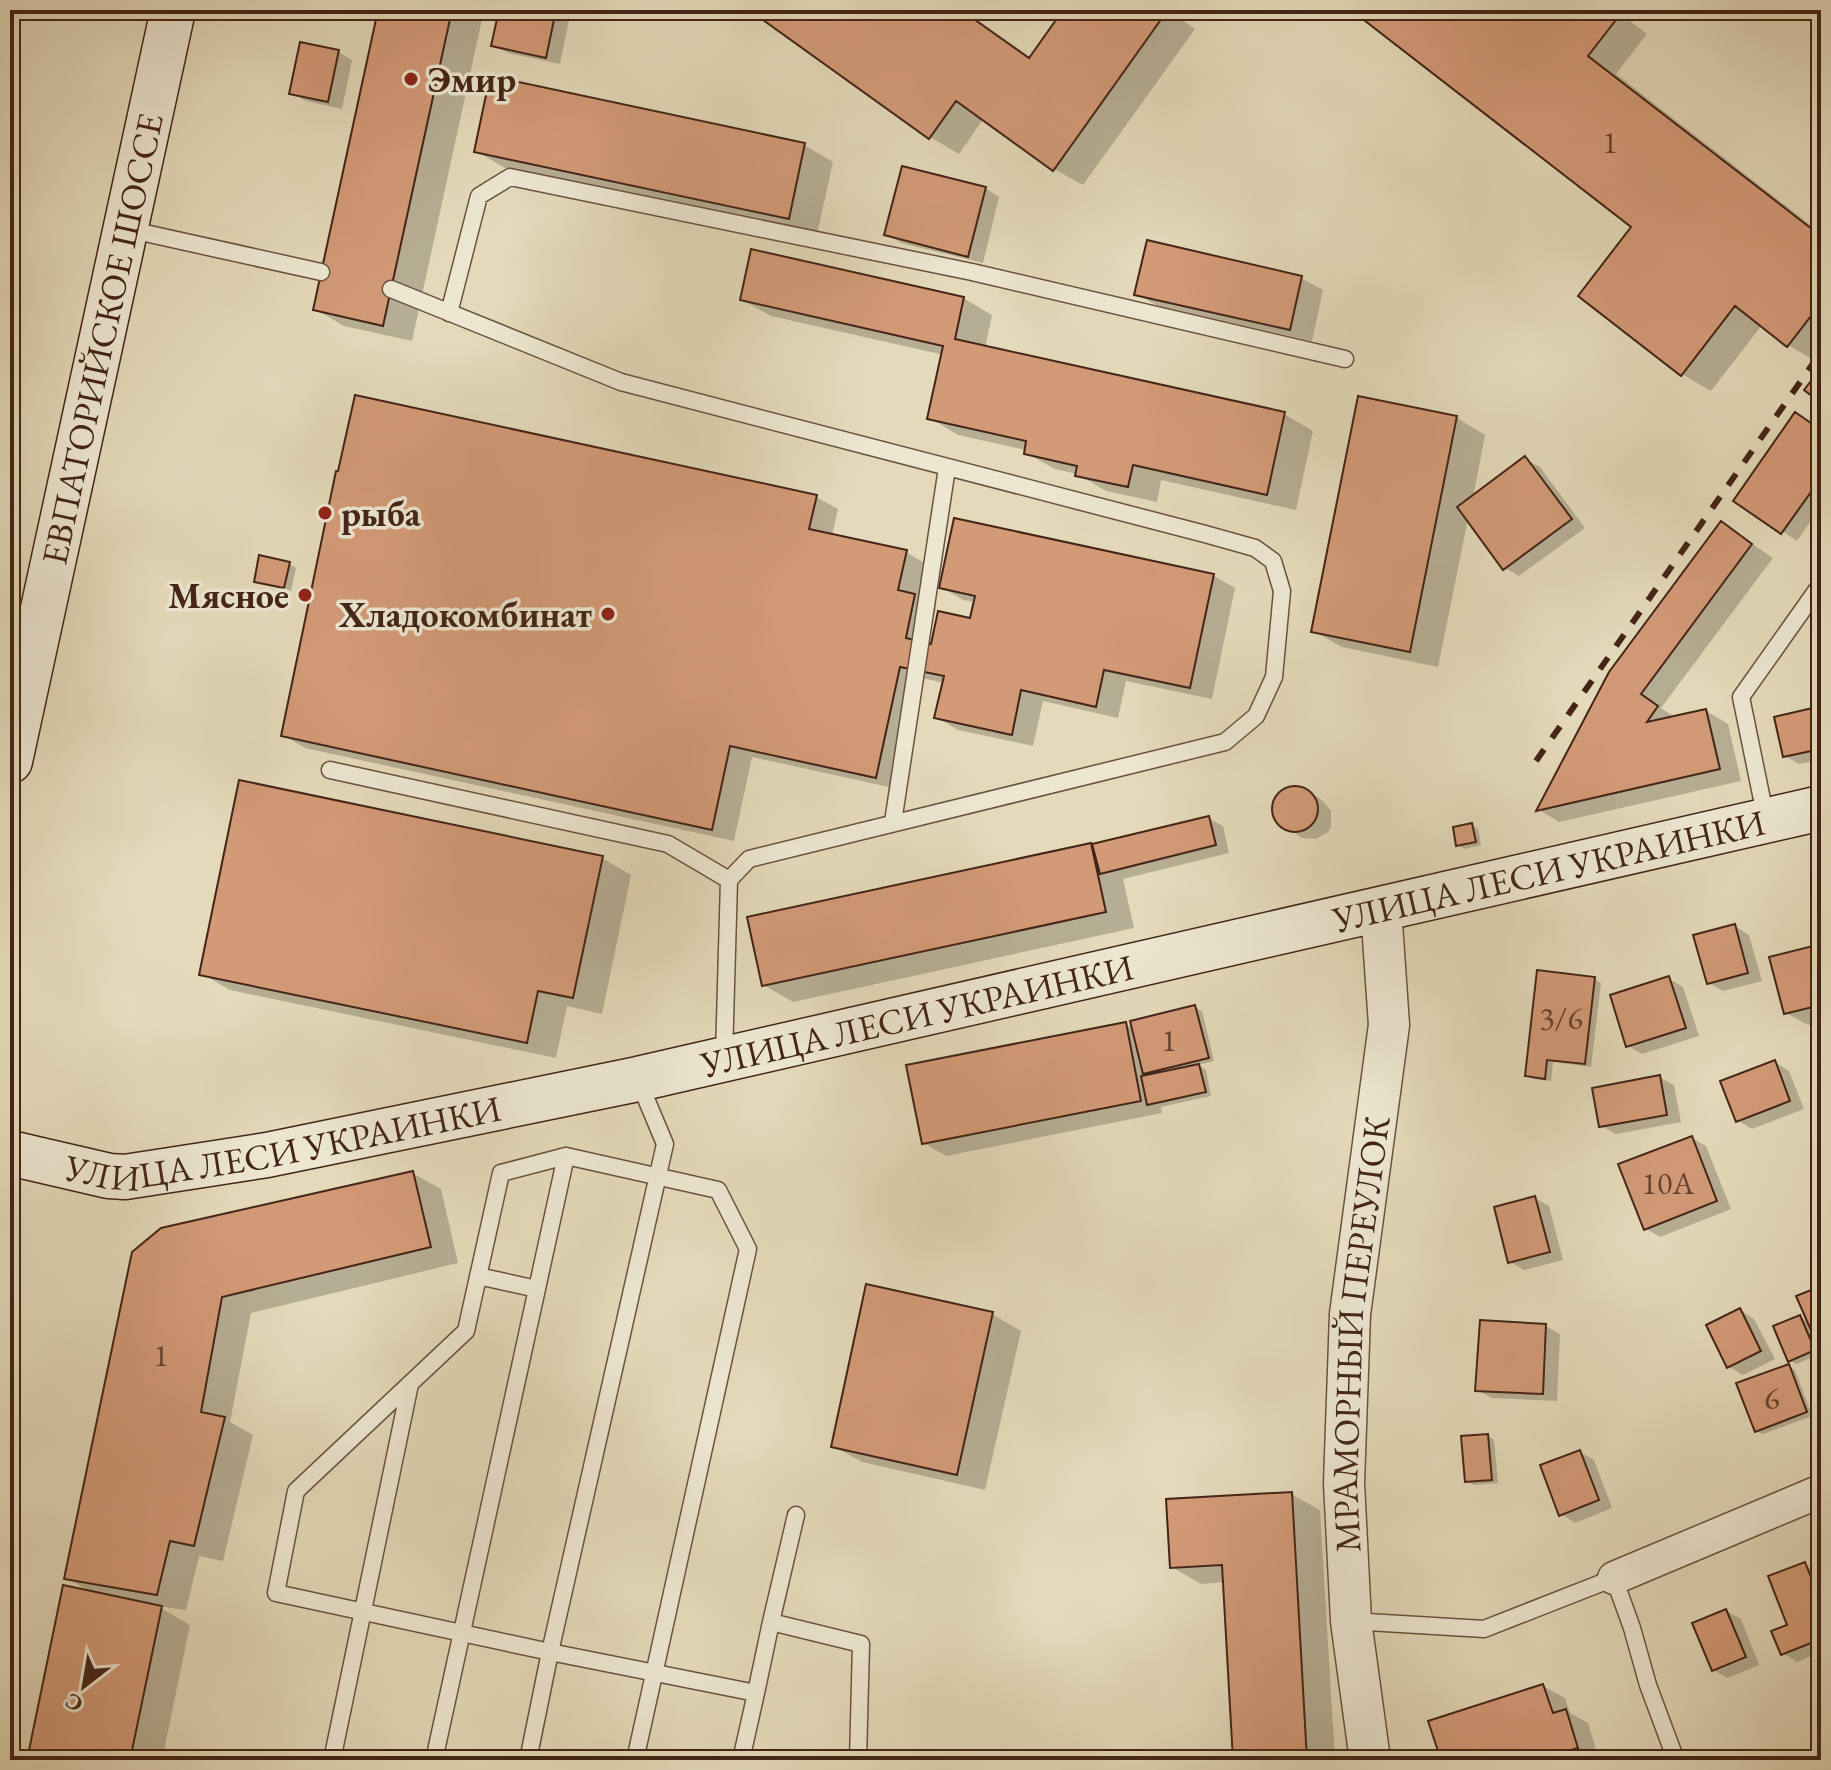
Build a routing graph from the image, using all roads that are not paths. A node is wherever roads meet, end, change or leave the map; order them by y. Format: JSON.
{"nodes":[{"id":1,"x":173,"y":10,"type":"edge"},
{"id":2,"x":126,"y":228,"type":"junction"},
{"id":3,"x":321,"y":272,"type":"dead end"},
{"id":4,"x":391,"y":289,"type":"dead end"},
{"id":5,"x":449,"y":313,"type":"junction"},
{"id":6,"x":1345,"y":359,"type":"dead end"},
{"id":7,"x":947,"y":468,"type":"junction"},
{"id":8,"x":1821,"y":584,"type":"edge"},
{"id":9,"x":10,"y":761,"type":"edge"},
{"id":10,"x":330,"y":770,"type":"dead end"},
{"id":11,"x":1821,"y":808,"type":"edge"},
{"id":12,"x":1766,"y":820,"type":"junction"},
{"id":13,"x":893,"y":822,"type":"junction"},
{"id":14,"x":729,"y":880,"type":"junction"},
{"id":15,"x":1381,"y":909,"type":"junction"},
{"id":16,"x":724,"y":1059,"type":"junction"},
{"id":17,"x":638,"y":1079,"type":"junction"},
{"id":18,"x":10,"y":1153,"type":"edge"},
{"id":19,"x":566,"y":1156,"type":"junction"},
{"id":20,"x":657,"y":1175,"type":"junction"},
{"id":21,"x":478,"y":1276,"type":"junction"},
{"id":22,"x":537,"y":1289,"type":"junction"},
{"id":23,"x":410,"y":1384,"type":"junction"},
{"id":24,"x":1821,"y":1491,"type":"edge"},
{"id":25,"x":796,"y":1515,"type":"dead end"},
{"id":26,"x":1614,"y":1578,"type":"junction"},
{"id":27,"x":363,"y":1612,"type":"junction"},
{"id":28,"x":1351,"y":1621,"type":"junction"},
{"id":29,"x":771,"y":1622,"type":"junction"},
{"id":30,"x":462,"y":1633,"type":"junction"},
{"id":31,"x":550,"y":1652,"type":"junction"},
{"id":32,"x":653,"y":1673,"type":"junction"},
{"id":33,"x":756,"y":1693,"type":"junction"},
{"id":34,"x":332,"y":1760,"type":"edge"},
{"id":35,"x":434,"y":1760,"type":"edge"},
{"id":36,"x":528,"y":1760,"type":"edge"},
{"id":37,"x":635,"y":1760,"type":"edge"},
{"id":38,"x":741,"y":1760,"type":"edge"},
{"id":39,"x":858,"y":1760,"type":"edge"},
{"id":40,"x":1370,"y":1760,"type":"edge"},
{"id":41,"x":1676,"y":1760,"type":"edge"}],
"edges":[{"from":1,"to":2,"type":"main road","name":"ЕВПАТОРИЙСКОЕ ШОССЕ"},
{"from":2,"to":3,"type":"lane"},
{"from":2,"to":9,"type":"main road","name":"ЕВПАТОРИЙСКОЕ ШОССЕ"},
{"from":4,"to":5,"type":"lane"},
{"from":5,"to":6,"type":"lane"},
{"from":5,"to":7,"type":"lane"},
{"from":7,"to":13,"type":"lane"},
{"from":7,"to":13,"type":"lane"},
{"from":8,"to":12,"type":"lane"},
{"from":10,"to":14,"type":"lane"},
{"from":11,"to":12,"type":"main road","name":"УЛИЦА ЛЕСИ УКРАИНКИ"},
{"from":12,"to":15,"type":"main road","name":"УЛИЦА ЛЕСИ УКРАИНКИ"},
{"from":13,"to":14,"type":"lane"},
{"from":14,"to":16,"type":"lane"},
{"from":15,"to":16,"type":"main road","name":"УЛИЦА ЛЕСИ УКРАИНКИ"},
{"from":15,"to":28,"type":"street","name":"МРАМОРНЫЙ ПЕРЕУЛОК"},
{"from":16,"to":17,"type":"main road","name":"УЛИЦА ЛЕСИ УКРАИНКИ"},
{"from":17,"to":18,"type":"main road","name":"УЛИЦА ЛЕСИ УКРАИНКИ"},
{"from":17,"to":20,"type":"lane"},
{"from":19,"to":20,"type":"lane"},
{"from":19,"to":21,"type":"lane"},
{"from":19,"to":22,"type":"lane"},
{"from":20,"to":31,"type":"lane"},
{"from":20,"to":32,"type":"lane"},
{"from":21,"to":22,"type":"lane"},
{"from":21,"to":23,"type":"lane"},
{"from":22,"to":30,"type":"lane"},
{"from":23,"to":27,"type":"lane"},
{"from":23,"to":27,"type":"lane"},
{"from":24,"to":26,"type":"street"},
{"from":25,"to":29,"type":"lane"},
{"from":26,"to":28,"type":"lane"},
{"from":26,"to":41,"type":"lane"},
{"from":27,"to":30,"type":"lane"},
{"from":27,"to":34,"type":"lane"},
{"from":28,"to":40,"type":"street","name":"МРАМОРНЫЙ ПЕРЕУЛОК"},
{"from":29,"to":33,"type":"lane"},
{"from":29,"to":39,"type":"lane"},
{"from":30,"to":31,"type":"lane"},
{"from":30,"to":35,"type":"lane"},
{"from":31,"to":32,"type":"lane"},
{"from":31,"to":36,"type":"lane"},
{"from":32,"to":33,"type":"lane"},
{"from":32,"to":37,"type":"lane"},
{"from":33,"to":38,"type":"lane"}]}
